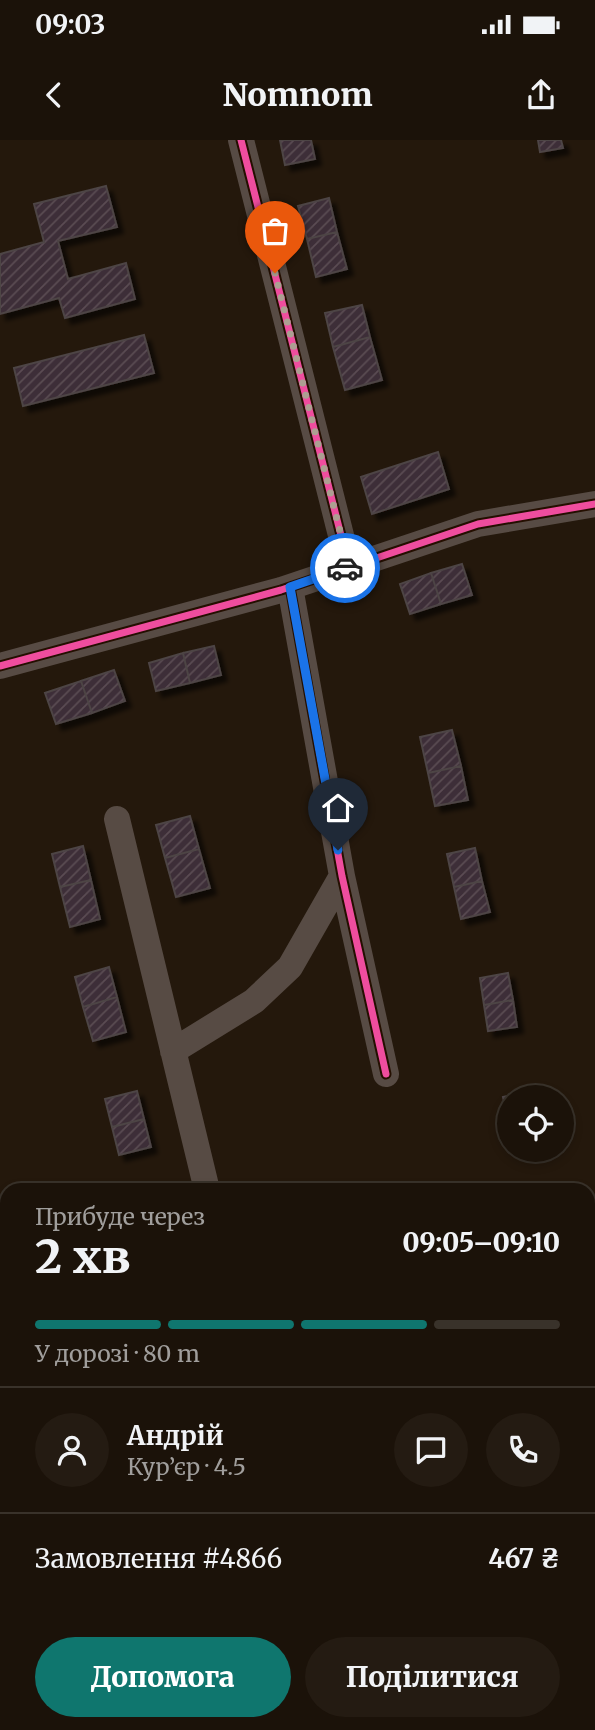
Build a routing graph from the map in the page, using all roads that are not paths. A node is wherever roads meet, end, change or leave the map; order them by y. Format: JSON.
{"nodes":[{"id":1,"x":241,"y":140,"type":"edge"},
{"id":2,"x":595,"y":504,"type":"edge"},
{"id":3,"x":349,"y":567,"type":"junction"},
{"id":4,"x":290,"y":587,"type":"junction"},
{"id":5,"x":0,"y":666,"type":"edge"},
{"id":6,"x":117,"y":820,"type":"dead end"},
{"id":7,"x":342,"y":876,"type":"junction"},
{"id":8,"x":173,"y":1051,"type":"junction"},
{"id":9,"x":386,"y":1074,"type":"dead end"},
{"id":10,"x":205,"y":1183,"type":"edge"}],
"edges":[{"from":1,"to":3,"type":"street"},
{"from":2,"to":3,"type":"street"},
{"from":3,"to":4,"type":"street"},
{"from":4,"to":5,"type":"street"},
{"from":4,"to":7,"type":"street"},
{"from":6,"to":8,"type":"street"},
{"from":7,"to":8,"type":"street"},
{"from":7,"to":9,"type":"street"},
{"from":8,"to":10,"type":"street"}]}
